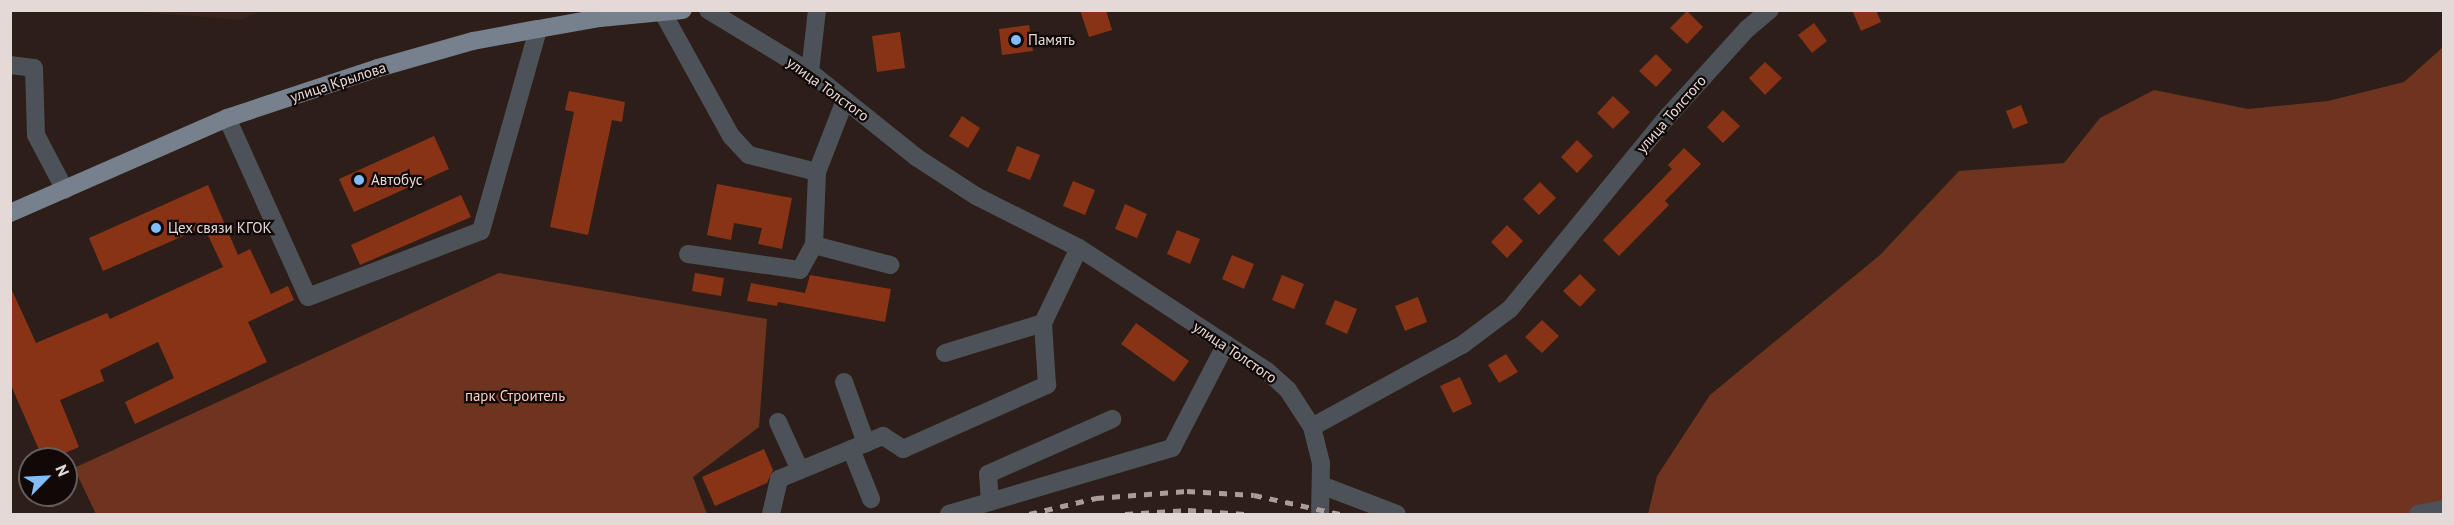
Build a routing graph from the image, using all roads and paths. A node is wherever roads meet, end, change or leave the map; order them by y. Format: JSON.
{"nodes":[{"id":1,"x":683,"y":10,"type":"edge"},
{"id":2,"x":708,"y":10,"type":"edge"},
{"id":3,"x":817,"y":10,"type":"edge"},
{"id":4,"x":1770,"y":10,"type":"edge"},
{"id":5,"x":663,"y":13,"type":"junction"},
{"id":6,"x":538,"y":29,"type":"junction"},
{"id":7,"x":10,"y":65,"type":"edge"},
{"id":8,"x":810,"y":72,"type":"junction"},
{"id":9,"x":845,"y":100,"type":"junction"},
{"id":10,"x":226,"y":118,"type":"junction"},
{"id":11,"x":817,"y":172,"type":"junction"},
{"id":12,"x":65,"y":190,"type":"junction"},
{"id":13,"x":10,"y":213,"type":"edge"},
{"id":14,"x":814,"y":245,"type":"junction"},
{"id":15,"x":1079,"y":248,"type":"junction"},
{"id":16,"x":688,"y":254,"type":"dead end"},
{"id":17,"x":890,"y":265,"type":"dead end"},
{"id":18,"x":1043,"y":323,"type":"junction"},
{"id":19,"x":1226,"y":344,"type":"junction"},
{"id":20,"x":945,"y":353,"type":"dead end"},
{"id":21,"x":844,"y":382,"type":"dead end"},
{"id":22,"x":1112,"y":419,"type":"dead end"},
{"id":23,"x":778,"y":422,"type":"dead end"},
{"id":24,"x":1312,"y":427,"type":"junction"},
{"id":25,"x":859,"y":446,"type":"junction"},
{"id":26,"x":800,"y":470,"type":"junction"},
{"id":27,"x":1321,"y":484,"type":"junction"},
{"id":28,"x":871,"y":499,"type":"dead end"},
{"id":29,"x":990,"y":502,"type":"junction"},
{"id":30,"x":2444,"y":509,"type":"edge"},
{"id":31,"x":771,"y":514,"type":"edge"},
{"id":32,"x":949,"y":514,"type":"edge"},
{"id":33,"x":1320,"y":514,"type":"edge"},
{"id":34,"x":1397,"y":514,"type":"edge"},
{"id":35,"x":2418,"y":514,"type":"edge"}],
"edges":[{"from":1,"to":5,"type":"main road","name":"улица Крылова"},
{"from":2,"to":8,"type":"street","name":"улица Толстого"},
{"from":3,"to":8,"type":"street"},
{"from":4,"to":24,"type":"street","name":"улица Толстого"},
{"from":5,"to":6,"type":"main road","name":"улица Крылова"},
{"from":5,"to":11,"type":"street"},
{"from":6,"to":10,"type":"main road","name":"улица Крылова"},
{"from":6,"to":10,"type":"street"},
{"from":7,"to":12,"type":"street"},
{"from":8,"to":9,"type":"street","name":"улица Толстого"},
{"from":9,"to":11,"type":"street"},
{"from":9,"to":15,"type":"street","name":"улица Толстого"},
{"from":10,"to":12,"type":"main road","name":"улица Крылова"},
{"from":11,"to":14,"type":"street"},
{"from":12,"to":13,"type":"main road","name":"улица Крылова"},
{"from":14,"to":16,"type":"street"},
{"from":14,"to":17,"type":"street"},
{"from":15,"to":18,"type":"street"},
{"from":15,"to":19,"type":"street","name":"улица Толстого"},
{"from":18,"to":20,"type":"street"},
{"from":18,"to":25,"type":"street"},
{"from":19,"to":24,"type":"street","name":"улица Толстого"},
{"from":19,"to":29,"type":"street"},
{"from":21,"to":25,"type":"street"},
{"from":22,"to":29,"type":"street"},
{"from":23,"to":26,"type":"street"},
{"from":24,"to":27,"type":"street"},
{"from":25,"to":26,"type":"street"},
{"from":25,"to":28,"type":"street"},
{"from":26,"to":31,"type":"street"},
{"from":27,"to":33,"type":"street"},
{"from":27,"to":34,"type":"street"},
{"from":29,"to":32,"type":"street"},
{"from":30,"to":35,"type":"street"}]}
